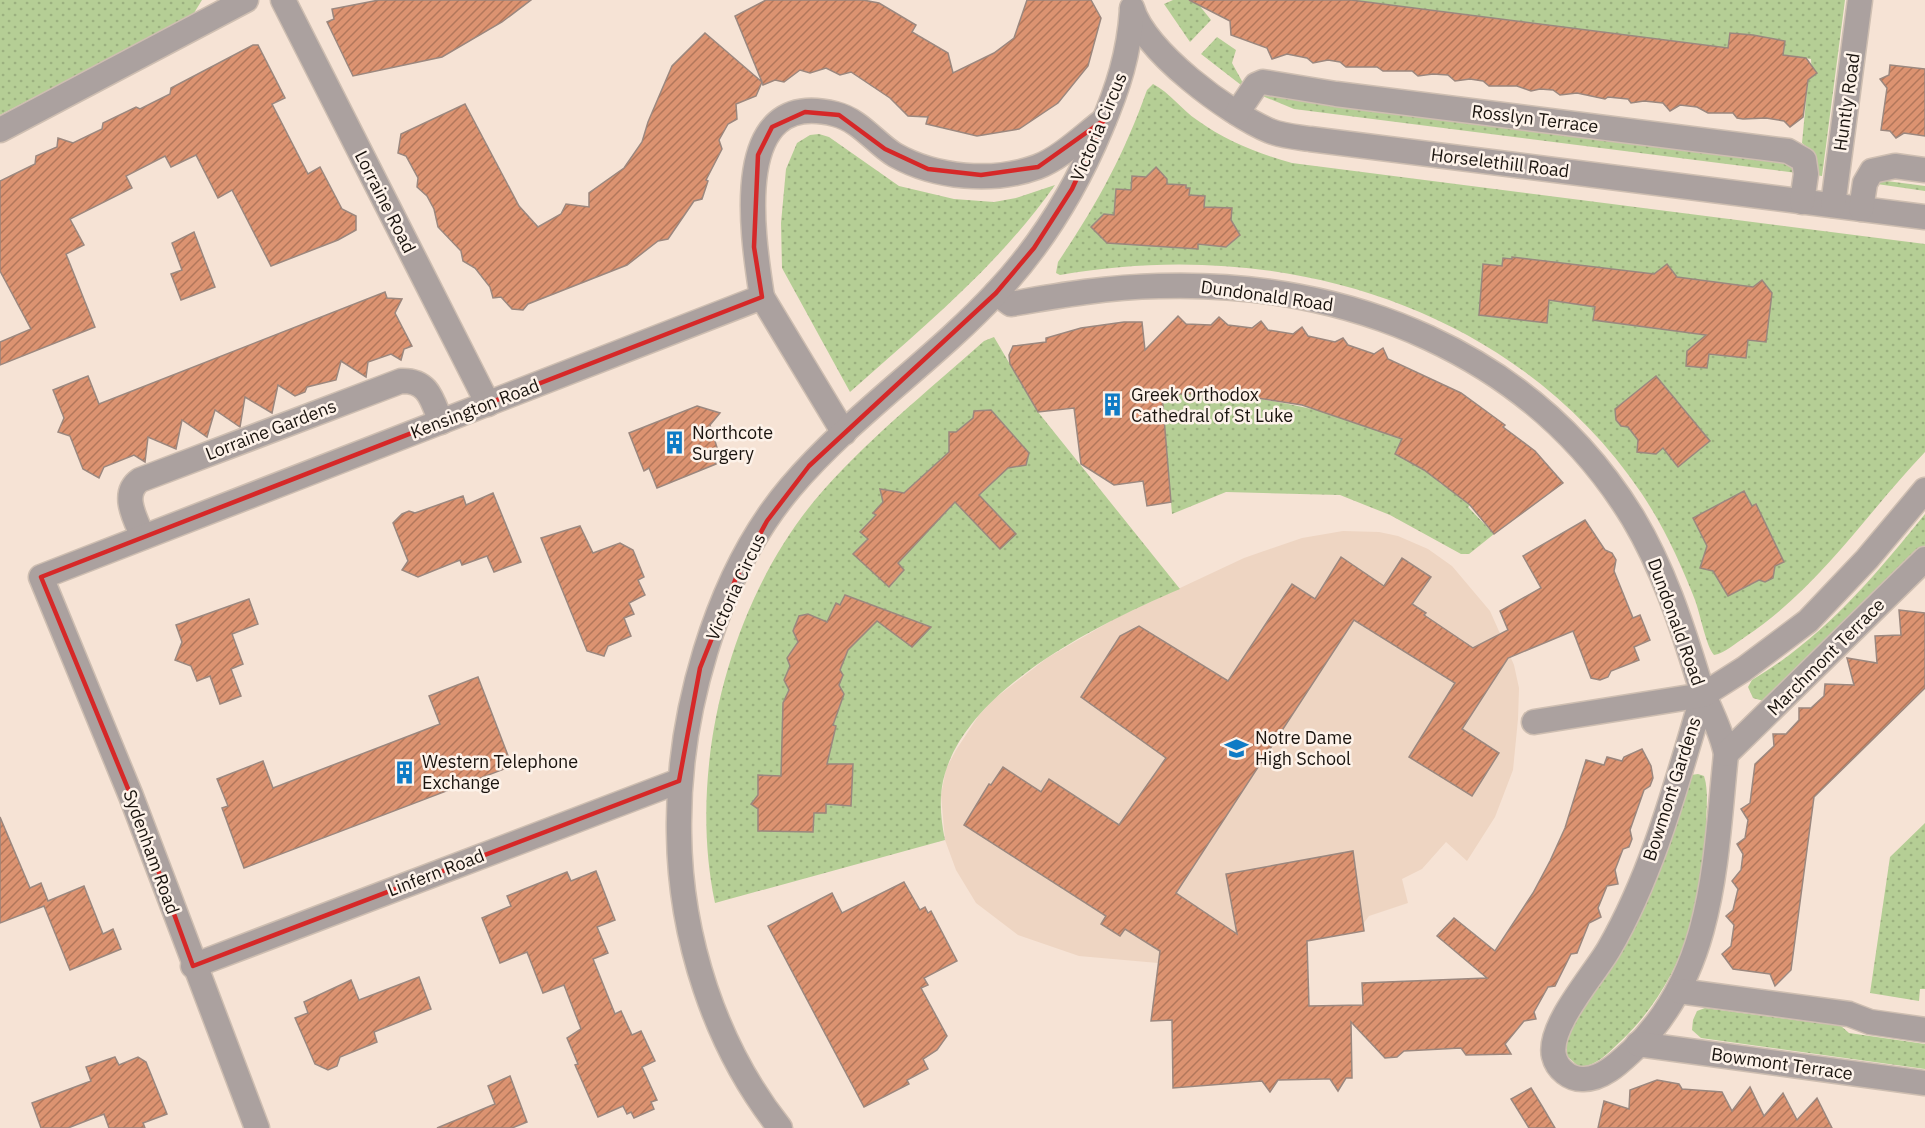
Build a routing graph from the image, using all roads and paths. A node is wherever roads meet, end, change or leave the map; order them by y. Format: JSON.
{"nodes":[{"id":1,"x":246,"y":0,"type":"edge"},
{"id":2,"x":283,"y":0,"type":"edge"},
{"id":3,"x":1860,"y":0,"type":"edge"},
{"id":4,"x":1131,"y":5,"type":"edge"},
{"id":5,"x":1237,"y":113,"type":"junction"},
{"id":6,"x":1104,"y":120,"type":"junction"},
{"id":7,"x":0,"y":130,"type":"edge"},
{"id":8,"x":1925,"y":170,"type":"edge"},
{"id":9,"x":1802,"y":202,"type":"junction"},
{"id":10,"x":1833,"y":205,"type":"junction"},
{"id":11,"x":1861,"y":209,"type":"junction"},
{"id":12,"x":1925,"y":217,"type":"edge"},
{"id":13,"x":996,"y":293,"type":"junction"},
{"id":14,"x":762,"y":297,"type":"junction"},
{"id":15,"x":488,"y":404,"type":"junction"},
{"id":16,"x":441,"y":422,"type":"junction"},
{"id":17,"x":844,"y":433,"type":"junction"},
{"id":18,"x":1925,"y":490,"type":"edge"},
{"id":19,"x":143,"y":537,"type":"junction"},
{"id":20,"x":1925,"y":559,"type":"edge"},
{"id":21,"x":41,"y":577,"type":"joint"},
{"id":22,"x":1703,"y":694,"type":"junction"},
{"id":23,"x":1534,"y":722,"type":"dead end"},
{"id":24,"x":1726,"y":754,"type":"junction"},
{"id":25,"x":679,"y":781,"type":"junction"},
{"id":26,"x":193,"y":966,"type":"junction"},
{"id":27,"x":1679,"y":991,"type":"junction"},
{"id":28,"x":1925,"y":1030,"type":"edge"},
{"id":29,"x":1638,"y":1044,"type":"junction"},
{"id":30,"x":1925,"y":1083,"type":"edge"},
{"id":31,"x":257,"y":1128,"type":"edge"},
{"id":32,"x":780,"y":1128,"type":"edge"}],
"edges":[{"from":1,"to":7,"type":"street"},
{"from":2,"to":15,"type":"street","name":"Lorraine Road"},
{"from":3,"to":10,"type":"street","name":"Huntly Road"},
{"from":4,"to":5,"type":"street","name":"Horselethill Road"},
{"from":4,"to":6,"type":"street","name":"Victoria Circus"},
{"from":5,"to":9,"type":"street","name":"Horselethill Road"},
{"from":5,"to":9,"type":"street","name":"Rosslyn Terrace"},
{"from":6,"to":13,"type":"street","name":"Victoria Circus"},
{"from":6,"to":14,"type":"street"},
{"from":8,"to":11,"type":"street"},
{"from":9,"to":10,"type":"street","name":"Horselethill Road"},
{"from":10,"to":11,"type":"street","name":"Horselethill Road"},
{"from":11,"to":12,"type":"street","name":"Horselethill Road"},
{"from":13,"to":17,"type":"street","name":"Victoria Circus"},
{"from":13,"to":22,"type":"street","name":"Dundonald Road"},
{"from":14,"to":15,"type":"street","name":"Kensington Road"},
{"from":14,"to":17,"type":"street"},
{"from":15,"to":16,"type":"street","name":"Kensington Road"},
{"from":16,"to":19,"type":"street","name":"Kensington Road"},
{"from":16,"to":19,"type":"street","name":"Lorraine Gardens"},
{"from":17,"to":25,"type":"street","name":"Victoria Circus"},
{"from":18,"to":22,"type":"street"},
{"from":19,"to":21,"type":"street","name":"Kensington Road"},
{"from":20,"to":24,"type":"street","name":"Marchmont Terrace"},
{"from":21,"to":26,"type":"street","name":"Sydenham Road"},
{"from":22,"to":23,"type":"street"},
{"from":22,"to":24,"type":"street","name":"Bowmont Gardens"},
{"from":22,"to":29,"type":"street","name":"Bowmont Gardens"},
{"from":24,"to":27,"type":"street","name":"Bowmont Gardens"},
{"from":25,"to":26,"type":"street","name":"Linfern Road"},
{"from":25,"to":32,"type":"street","name":"Victoria Circus"},
{"from":26,"to":31,"type":"street","name":"Sydenham Road"},
{"from":27,"to":28,"type":"street"},
{"from":27,"to":29,"type":"street","name":"Bowmont Gardens"},
{"from":29,"to":30,"type":"street","name":"Bowmont Terrace"}]}
